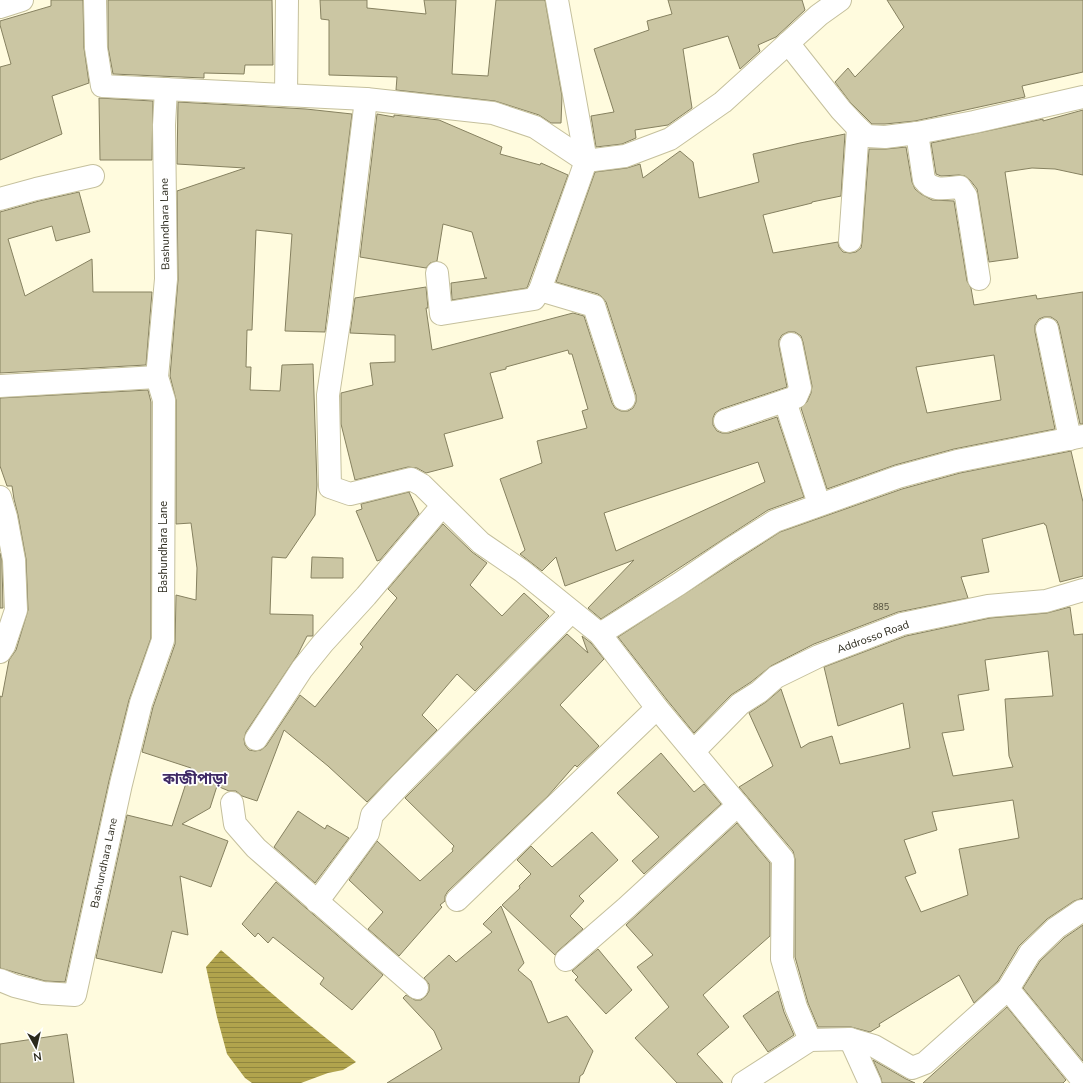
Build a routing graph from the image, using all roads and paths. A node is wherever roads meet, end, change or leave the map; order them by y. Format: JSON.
{"nodes":[{"id":1,"x":22,"y":0,"type":"edge"},
{"id":2,"x":95,"y":0,"type":"edge"},
{"id":3,"x":287,"y":0,"type":"edge"},
{"id":4,"x":557,"y":0,"type":"edge"},
{"id":5,"x":840,"y":0,"type":"edge"},
{"id":6,"x":816,"y":7,"type":"edge"},
{"id":7,"x":0,"y":8,"type":"edge"},
{"id":8,"x":788,"y":43,"type":"junction"},
{"id":9,"x":166,"y":89,"type":"junction"},
{"id":10,"x":286,"y":95,"type":"junction"},
{"id":11,"x":1083,"y":97,"type":"edge"},
{"id":12,"x":366,"y":99,"type":"junction"},
{"id":13,"x":858,"y":128,"type":"junction"},
{"id":14,"x":917,"y":133,"type":"junction"},
{"id":15,"x":586,"y":161,"type":"junction"},
{"id":16,"x":93,"y":176,"type":"dead end"},
{"id":17,"x":0,"y":199,"type":"edge"},
{"id":18,"x":850,"y":241,"type":"dead end"},
{"id":19,"x":437,"y":273,"type":"dead end"},
{"id":20,"x":979,"y":279,"type":"dead end"},
{"id":21,"x":540,"y":290,"type":"junction"},
{"id":22,"x":1047,"y":329,"type":"dead end"},
{"id":23,"x":791,"y":344,"type":"dead end"},
{"id":24,"x":157,"y":377,"type":"junction"},
{"id":25,"x":0,"y":386,"type":"edge"},
{"id":26,"x":624,"y":398,"type":"dead end"},
{"id":27,"x":785,"y":402,"type":"junction"},
{"id":28,"x":725,"y":421,"type":"dead end"},
{"id":29,"x":1077,"y":438,"type":"edge"},
{"id":30,"x":819,"y":504,"type":"junction"},
{"id":31,"x":442,"y":506,"type":"junction"},
{"id":32,"x":2,"y":511,"type":"edge"},
{"id":33,"x":1083,"y":590,"type":"edge"},
{"id":34,"x":571,"y":612,"type":"junction"},
{"id":35,"x":600,"y":634,"type":"junction"},
{"id":36,"x":0,"y":652,"type":"edge"},
{"id":37,"x":657,"y":708,"type":"junction"},
{"id":38,"x":256,"y":739,"type":"dead end"},
{"id":39,"x":694,"y":751,"type":"junction"},
{"id":40,"x":232,"y":803,"type":"dead end"},
{"id":41,"x":738,"y":805,"type":"junction"},
{"id":42,"x":457,"y":900,"type":"dead end"},
{"id":43,"x":317,"y":902,"type":"junction"},
{"id":44,"x":1083,"y":911,"type":"edge"},
{"id":45,"x":566,"y":960,"type":"dead end"},
{"id":46,"x":0,"y":980,"type":"edge"},
{"id":47,"x":416,"y":988,"type":"dead end"},
{"id":48,"x":1008,"y":989,"type":"junction"},
{"id":49,"x":850,"y":1039,"type":"junction"},
{"id":50,"x":810,"y":1040,"type":"junction"},
{"id":51,"x":1083,"y":1081,"type":"edge"},
{"id":52,"x":744,"y":1083,"type":"edge"},
{"id":53,"x":870,"y":1083,"type":"edge"}],
"edges":[{"from":1,"to":7,"type":"street"},
{"from":2,"to":9,"type":"street"},
{"from":3,"to":10,"type":"street"},
{"from":4,"to":15,"type":"street"},
{"from":5,"to":6,"type":"street"},
{"from":6,"to":8,"type":"street"},
{"from":8,"to":13,"type":"street"},
{"from":8,"to":15,"type":"street"},
{"from":9,"to":10,"type":"street"},
{"from":9,"to":24,"type":"street","name":"Bashundhara Lane"},
{"from":10,"to":12,"type":"street"},
{"from":11,"to":14,"type":"street"},
{"from":12,"to":15,"type":"street"},
{"from":12,"to":31,"type":"street"},
{"from":13,"to":14,"type":"street"},
{"from":13,"to":18,"type":"street"},
{"from":14,"to":20,"type":"street"},
{"from":15,"to":21,"type":"street"},
{"from":16,"to":17,"type":"street"},
{"from":19,"to":21,"type":"street"},
{"from":21,"to":26,"type":"street"},
{"from":22,"to":29,"type":"street"},
{"from":23,"to":27,"type":"street"},
{"from":24,"to":25,"type":"street"},
{"from":24,"to":46,"type":"street","name":"Bashundhara Lane"},
{"from":27,"to":28,"type":"street"},
{"from":27,"to":30,"type":"street"},
{"from":29,"to":30,"type":"street"},
{"from":30,"to":35,"type":"street"},
{"from":31,"to":34,"type":"street"},
{"from":31,"to":38,"type":"street"},
{"from":32,"to":36,"type":"street"},
{"from":33,"to":39,"type":"street","name":"Addrosso Road"},
{"from":34,"to":35,"type":"street"},
{"from":34,"to":43,"type":"street"},
{"from":35,"to":37,"type":"street"},
{"from":37,"to":39,"type":"street"},
{"from":37,"to":42,"type":"street"},
{"from":39,"to":41,"type":"street"},
{"from":40,"to":43,"type":"street"},
{"from":41,"to":45,"type":"street"},
{"from":41,"to":50,"type":"street"},
{"from":43,"to":47,"type":"street"},
{"from":44,"to":48,"type":"street"},
{"from":48,"to":49,"type":"street"},
{"from":48,"to":51,"type":"street"},
{"from":49,"to":50,"type":"street"},
{"from":49,"to":53,"type":"street"},
{"from":50,"to":52,"type":"street"}]}
